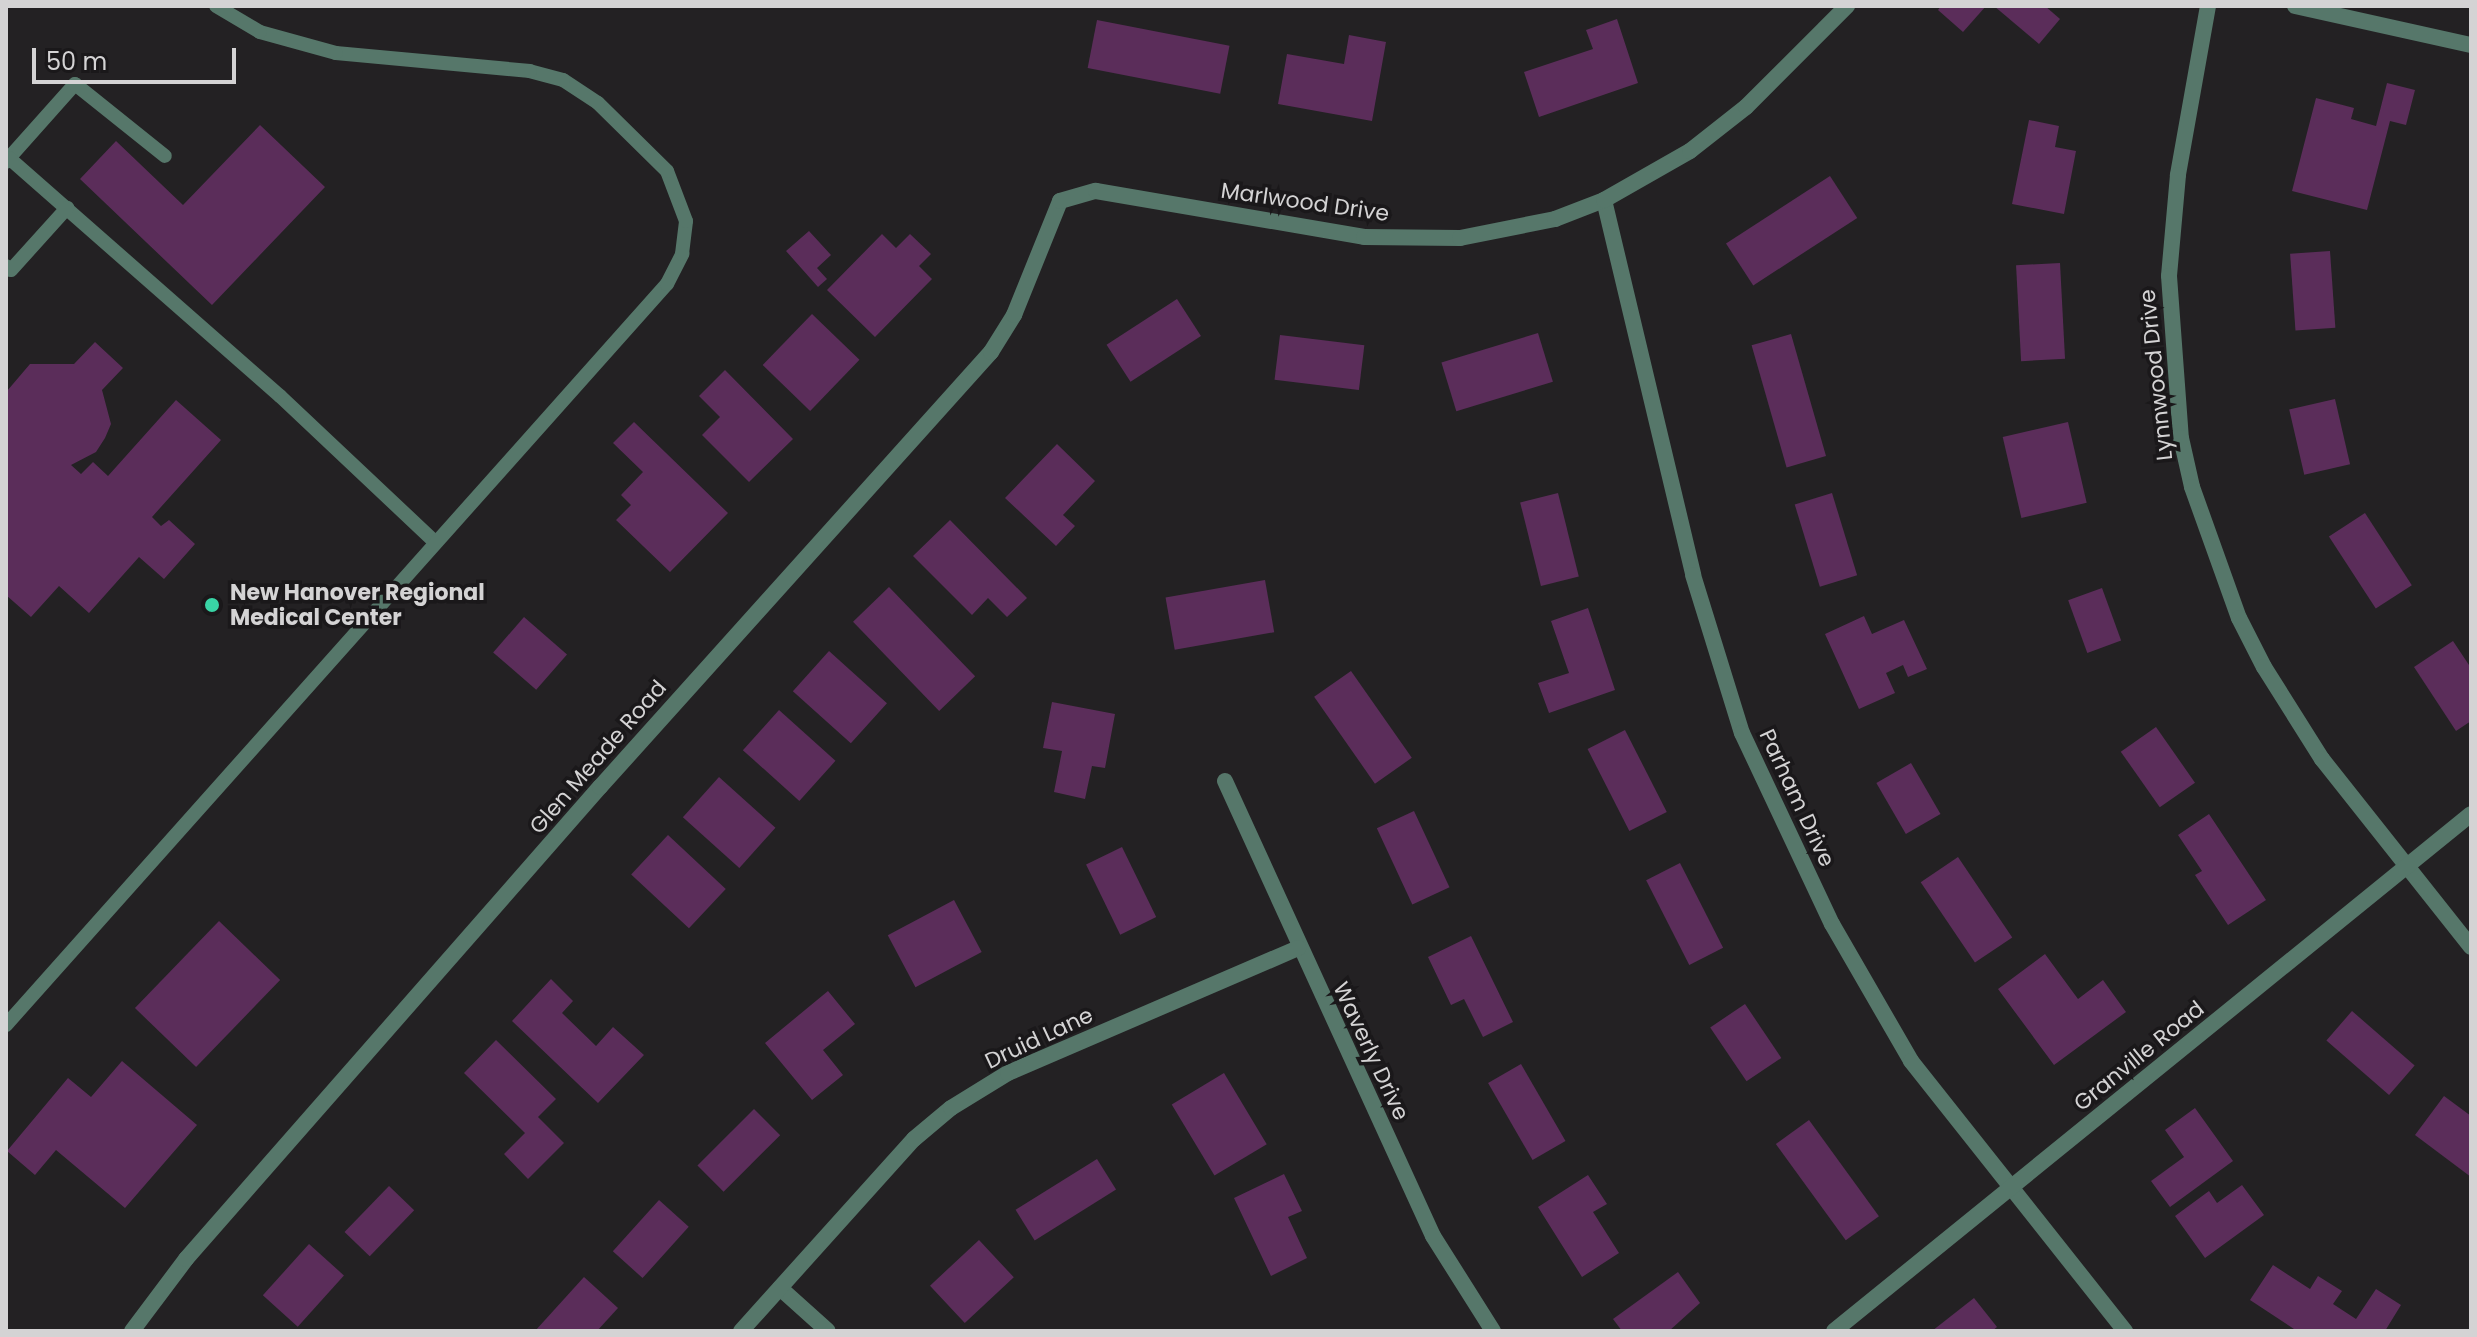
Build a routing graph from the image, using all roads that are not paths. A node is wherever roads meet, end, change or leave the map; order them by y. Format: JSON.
{"nodes":[{"id":1,"x":216,"y":6,"type":"edge"},
{"id":2,"x":1847,"y":6,"type":"edge"},
{"id":3,"x":2208,"y":6,"type":"edge"},
{"id":4,"x":2295,"y":6,"type":"edge"},
{"id":5,"x":2471,"y":45,"type":"edge"},
{"id":6,"x":165,"y":156,"type":"dead end"},
{"id":7,"x":8,"y":160,"type":"edge"},
{"id":8,"x":1066,"y":196,"type":"joint"},
{"id":9,"x":1604,"y":200,"type":"junction"},
{"id":10,"x":67,"y":208,"type":"junction"},
{"id":11,"x":6,"y":266,"type":"edge"},
{"id":12,"x":435,"y":542,"type":"junction"},
{"id":13,"x":1225,"y":781,"type":"dead end"},
{"id":14,"x":2471,"y":814,"type":"edge"},
{"id":15,"x":2406,"y":867,"type":"junction"},
{"id":16,"x":2471,"y":947,"type":"edge"},
{"id":17,"x":1298,"y":948,"type":"junction"},
{"id":18,"x":6,"y":1025,"type":"edge"},
{"id":19,"x":2009,"y":1189,"type":"junction"},
{"id":20,"x":780,"y":1288,"type":"junction"},
{"id":21,"x":132,"y":1331,"type":"edge"},
{"id":22,"x":741,"y":1331,"type":"edge"},
{"id":23,"x":828,"y":1331,"type":"edge"},
{"id":24,"x":1493,"y":1331,"type":"edge"},
{"id":25,"x":1834,"y":1331,"type":"edge"},
{"id":26,"x":2125,"y":1331,"type":"edge"}],
"edges":[{"from":1,"to":12,"type":"lane"},
{"from":2,"to":9,"type":"street","name":"Marlwood Drive"},
{"from":3,"to":15,"type":"street","name":"Lynnwood Drive"},
{"from":4,"to":5,"type":"street"},
{"from":6,"to":7,"type":"lane"},
{"from":7,"to":10,"type":"lane"},
{"from":8,"to":9,"type":"street","name":"Marlwood Drive"},
{"from":8,"to":21,"type":"street","name":"Glen Meade Road"},
{"from":9,"to":19,"type":"street","name":"Parham Drive"},
{"from":10,"to":11,"type":"lane"},
{"from":10,"to":12,"type":"lane"},
{"from":12,"to":18,"type":"lane"},
{"from":13,"to":17,"type":"street","name":"Waverly Drive"},
{"from":14,"to":15,"type":"street","name":"Granville Road"},
{"from":15,"to":16,"type":"street","name":"Lynnwood Drive"},
{"from":15,"to":19,"type":"street","name":"Granville Road"},
{"from":17,"to":20,"type":"street","name":"Druid Lane"},
{"from":17,"to":24,"type":"street","name":"Waverly Drive"},
{"from":19,"to":25,"type":"street","name":"Granville Road"},
{"from":19,"to":26,"type":"street","name":"Parham Drive"},
{"from":20,"to":22,"type":"street","name":"Druid Lane"},
{"from":20,"to":23,"type":"street"}]}
